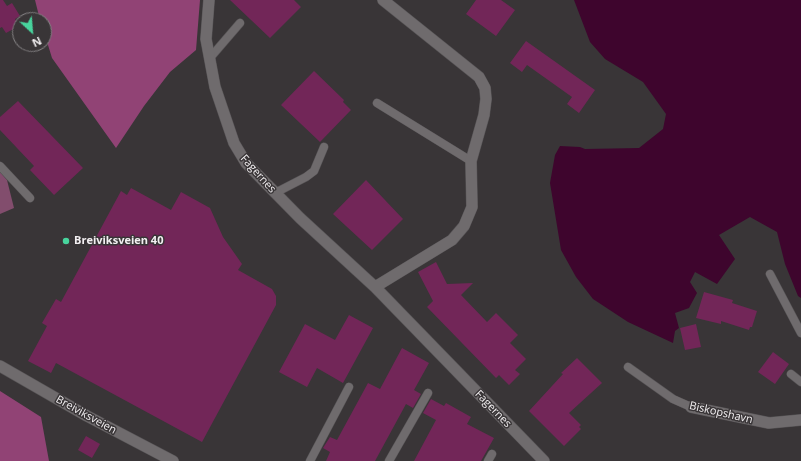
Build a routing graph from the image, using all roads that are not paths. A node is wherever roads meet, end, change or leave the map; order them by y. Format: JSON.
{"nodes":[{"id":1,"x":209,"y":0,"type":"edge"},
{"id":2,"x":383,"y":0,"type":"edge"},
{"id":3,"x":240,"y":23,"type":"dead end"},
{"id":4,"x":209,"y":59,"type":"junction"},
{"id":5,"x":377,"y":103,"type":"dead end"},
{"id":6,"x":324,"y":147,"type":"dead end"},
{"id":7,"x":471,"y":161,"type":"junction"},
{"id":8,"x":0,"y":166,"type":"edge"},
{"id":9,"x":275,"y":193,"type":"junction"},
{"id":10,"x":30,"y":198,"type":"dead end"},
{"id":11,"x":770,"y":274,"type":"dead end"},
{"id":12,"x":375,"y":287,"type":"junction"},
{"id":13,"x":801,"y":333,"type":"edge"},
{"id":14,"x":0,"y":366,"type":"edge"},
{"id":15,"x":628,"y":366,"type":"dead end"},
{"id":16,"x":792,"y":374,"type":"dead end"},
{"id":17,"x":801,"y":382,"type":"edge"},
{"id":18,"x":349,"y":387,"type":"dead end"},
{"id":19,"x":428,"y":393,"type":"dead end"},
{"id":20,"x":690,"y":407,"type":"joint"},
{"id":21,"x":801,"y":420,"type":"edge"},
{"id":22,"x":173,"y":461,"type":"edge"},
{"id":23,"x":310,"y":461,"type":"edge"},
{"id":24,"x":389,"y":461,"type":"edge"},
{"id":25,"x":544,"y":461,"type":"edge"}],
"edges":[{"from":1,"to":4,"type":"street","name":"Fagernes"},
{"from":2,"to":7,"type":"street"},
{"from":3,"to":4,"type":"lane"},
{"from":4,"to":9,"type":"street","name":"Fagernes"},
{"from":5,"to":7,"type":"lane"},
{"from":6,"to":9,"type":"lane"},
{"from":7,"to":12,"type":"street"},
{"from":8,"to":10,"type":"lane"},
{"from":9,"to":12,"type":"street","name":"Fagernes"},
{"from":11,"to":13,"type":"lane"},
{"from":12,"to":25,"type":"street","name":"Fagernes"},
{"from":14,"to":22,"type":"street","name":"Breiviksveien"},
{"from":15,"to":20,"type":"lane","name":"Biskopshavn"},
{"from":16,"to":17,"type":"lane"},
{"from":18,"to":23,"type":"lane"},
{"from":19,"to":24,"type":"lane"},
{"from":20,"to":21,"type":"street","name":"Biskopshavn"}]}
